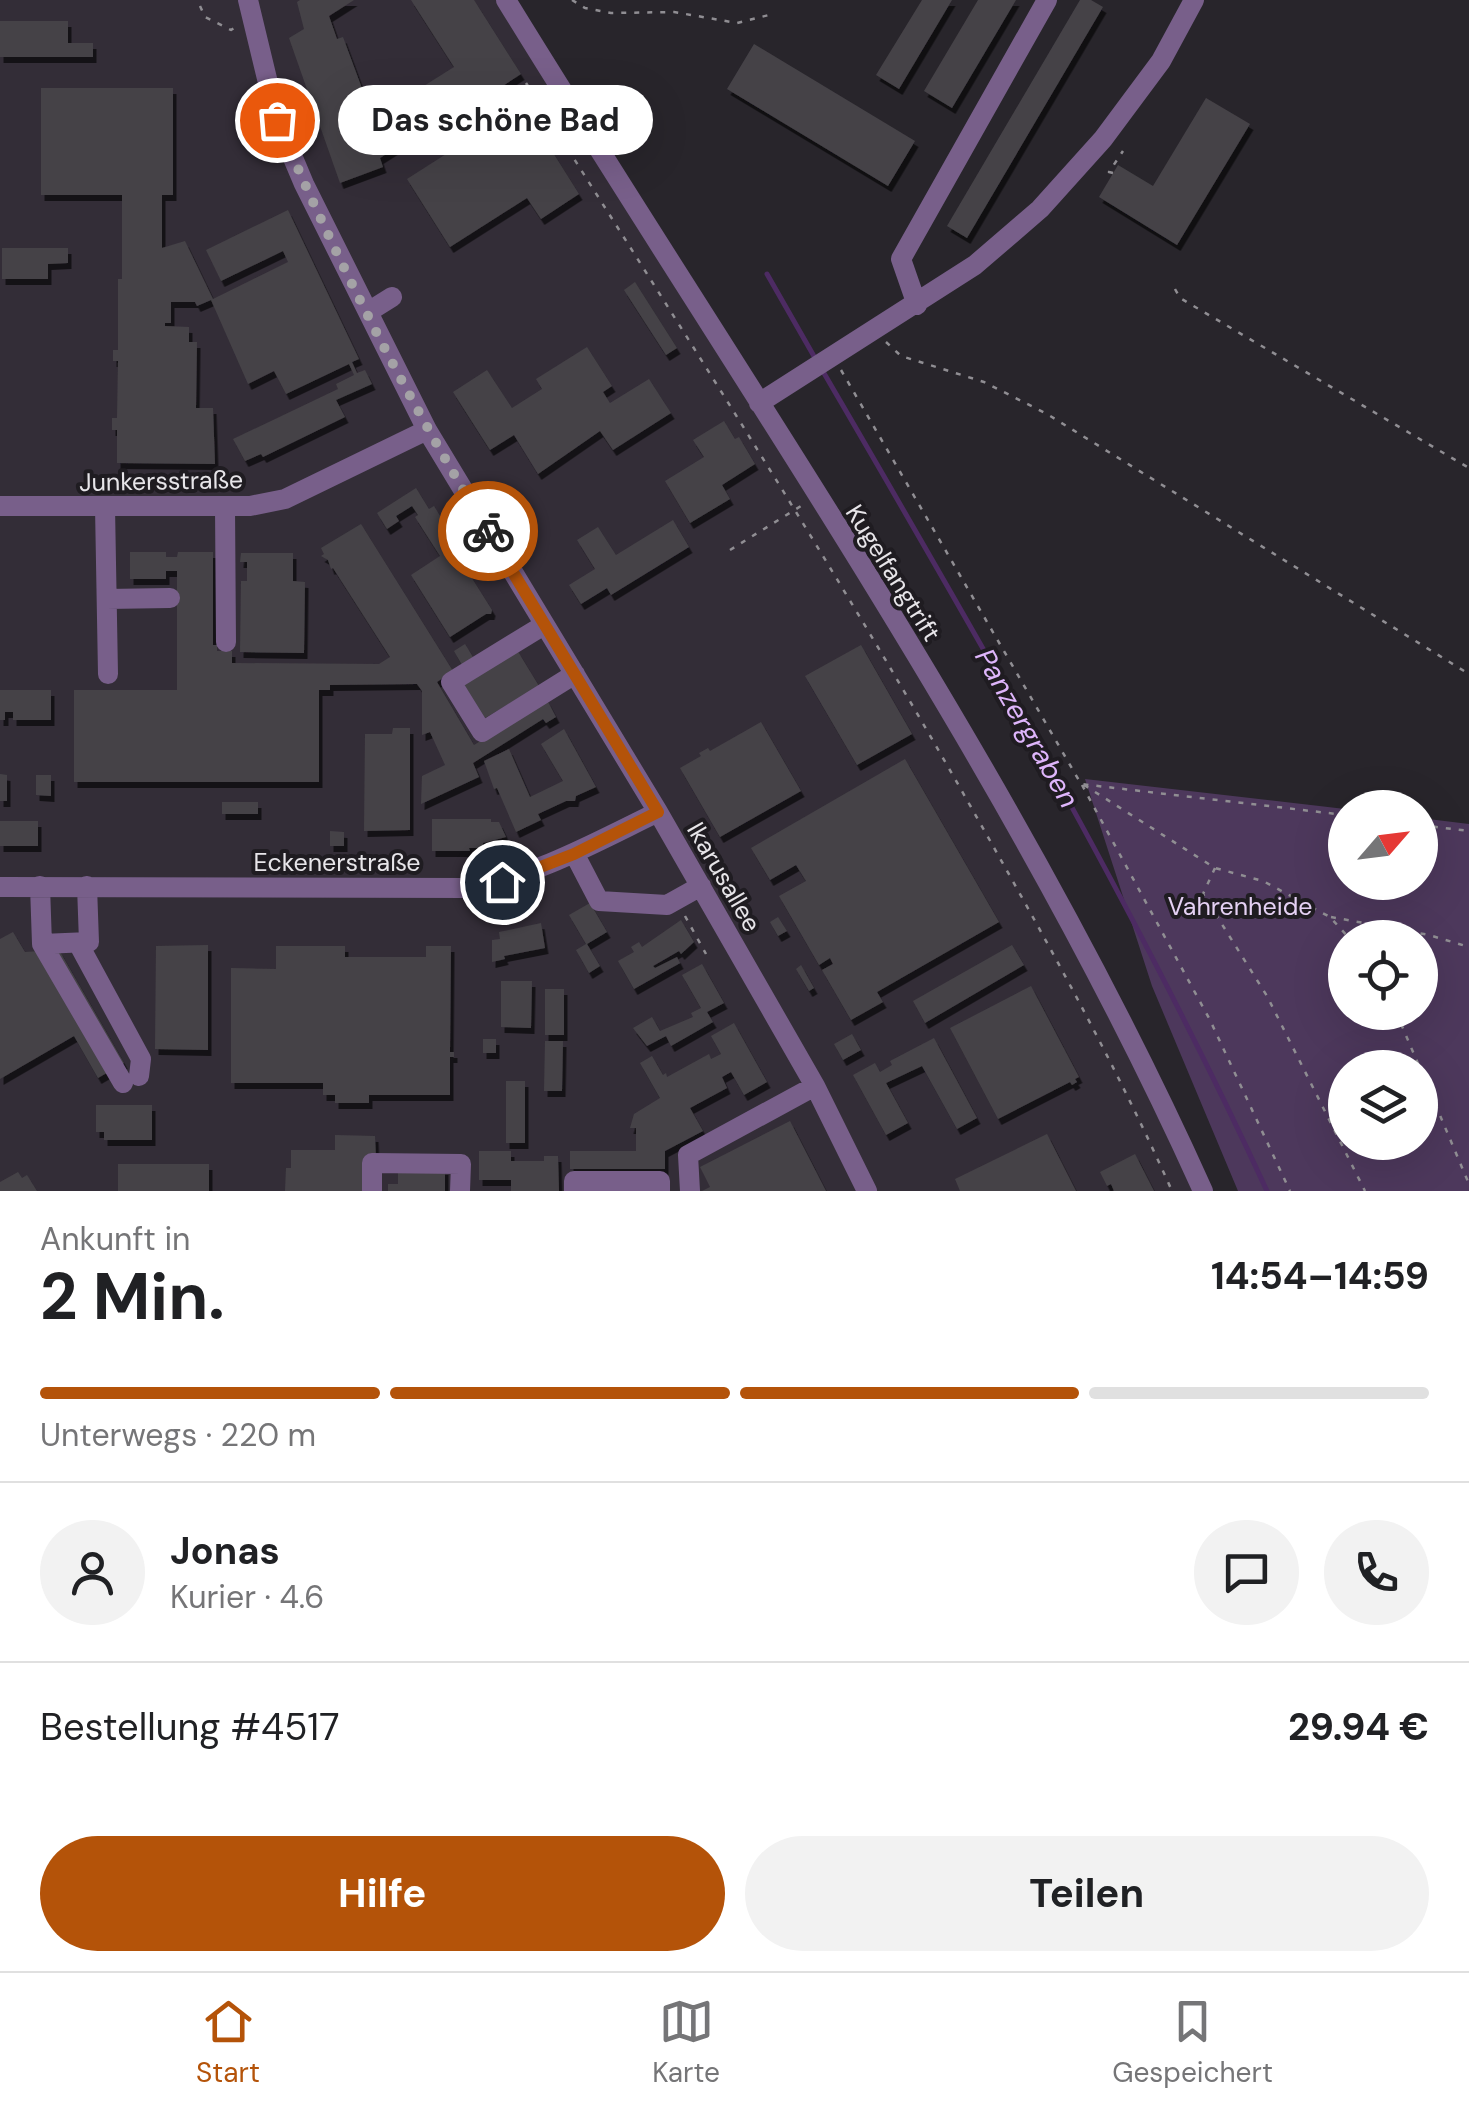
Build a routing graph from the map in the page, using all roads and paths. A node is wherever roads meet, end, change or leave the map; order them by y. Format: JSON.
{"nodes":[{"id":1,"x":248,"y":0,"type":"edge"},
{"id":2,"x":506,"y":0,"type":"edge"},
{"id":3,"x":572,"y":0,"type":"edge"},
{"id":4,"x":1048,"y":0,"type":"edge"},
{"id":5,"x":1194,"y":0,"type":"edge"},
{"id":6,"x":200,"y":6,"type":"dead end"},
{"id":7,"x":769,"y":15,"type":"dead end"},
{"id":8,"x":237,"y":20,"type":"dead end"},
{"id":9,"x":526,"y":83,"type":"dead end"},
{"id":10,"x":1123,"y":151,"type":"dead end"},
{"id":11,"x":1113,"y":173,"type":"dead end"},
{"id":12,"x":1175,"y":289,"type":"dead end"},
{"id":13,"x":392,"y":297,"type":"dead end"},
{"id":14,"x":917,"y":305,"type":"junction"},
{"id":15,"x":368,"y":312,"type":"junction"},
{"id":16,"x":874,"y":331,"type":"junction"},
{"id":17,"x":829,"y":358,"type":"junction"},
{"id":18,"x":760,"y":403,"type":"junction"},
{"id":19,"x":426,"y":430,"type":"junction"},
{"id":20,"x":1469,"y":468,"type":"edge"},
{"id":21,"x":804,"y":504,"type":"dead end"},
{"id":22,"x":0,"y":506,"type":"edge"},
{"id":23,"x":106,"y":507,"type":"junction"},
{"id":24,"x":225,"y":507,"type":"junction"},
{"id":25,"x":796,"y":510,"type":"junction"},
{"id":26,"x":730,"y":550,"type":"dead end"},
{"id":27,"x":170,"y":598,"type":"dead end"},
{"id":28,"x":107,"y":600,"type":"junction"},
{"id":29,"x":544,"y":624,"type":"junction"},
{"id":30,"x":226,"y":642,"type":"dead end"},
{"id":31,"x":108,"y":674,"type":"dead end"},
{"id":32,"x":575,"y":674,"type":"junction"},
{"id":33,"x":1469,"y":674,"type":"edge"},
{"id":34,"x":1082,"y":784,"type":"junction"},
{"id":35,"x":658,"y":812,"type":"junction"},
{"id":36,"x":1328,"y":813,"type":"edge"},
{"id":37,"x":1438,"y":827,"type":"edge"},
{"id":38,"x":1469,"y":831,"type":"edge"},
{"id":39,"x":574,"y":854,"type":"junction"},
{"id":40,"x":1215,"y":868,"type":"junction"},
{"id":41,"x":40,"y":886,"type":"junction"},
{"id":42,"x":87,"y":886,"type":"junction"},
{"id":43,"x":701,"y":886,"type":"junction"},
{"id":44,"x":0,"y":887,"type":"edge"},
{"id":45,"x":676,"y":900,"type":"junction"},
{"id":46,"x":1330,"y":917,"type":"junction"},
{"id":47,"x":702,"y":920,"type":"dead end"},
{"id":48,"x":1333,"y":920,"type":"edge"},
{"id":49,"x":688,"y":928,"type":"junction"},
{"id":50,"x":78,"y":942,"type":"junction"},
{"id":51,"x":42,"y":944,"type":"junction"},
{"id":52,"x":1469,"y":947,"type":"edge"},
{"id":53,"x":706,"y":954,"type":"dead end"},
{"id":54,"x":815,"y":1086,"type":"junction"},
{"id":55,"x":1438,"y":1111,"type":"edge"},
{"id":56,"x":1469,"y":1184,"type":"edge"},
{"id":57,"x":372,"y":1191,"type":"edge"},
{"id":58,"x":460,"y":1191,"type":"edge"},
{"id":59,"x":574,"y":1191,"type":"edge"},
{"id":60,"x":660,"y":1191,"type":"edge"},
{"id":61,"x":690,"y":1191,"type":"edge"},
{"id":62,"x":868,"y":1191,"type":"edge"},
{"id":63,"x":1172,"y":1191,"type":"edge"},
{"id":64,"x":1203,"y":1191,"type":"edge"},
{"id":65,"x":1290,"y":1191,"type":"edge"},
{"id":66,"x":1365,"y":1191,"type":"edge"}],
"edges":[{"from":1,"to":15,"type":"street","name":"Ikarusallee"},
{"from":2,"to":18,"type":"street","name":"Kugelfangtrift"},
{"from":3,"to":7,"type":"path"},
{"from":4,"to":14,"type":"street"},
{"from":5,"to":14,"type":"street"},
{"from":6,"to":8,"type":"path"},
{"from":9,"to":25,"type":"path"},
{"from":10,"to":11,"type":"path"},
{"from":12,"to":20,"type":"path"},
{"from":13,"to":15,"type":"street"},
{"from":14,"to":16,"type":"street"},
{"from":15,"to":19,"type":"street","name":"Ikarusallee"},
{"from":16,"to":17,"type":"street"},
{"from":16,"to":33,"type":"path"},
{"from":17,"to":18,"type":"street"},
{"from":17,"to":34,"type":"path"},
{"from":18,"to":64,"type":"street","name":"Kugelfangtrift"},
{"from":19,"to":24,"type":"street","name":"Junkersstraße"},
{"from":19,"to":29,"type":"street","name":"Ikarusallee"},
{"from":21,"to":25,"type":"path"},
{"from":22,"to":23,"type":"street","name":"Junkersstraße"},
{"from":23,"to":24,"type":"street","name":"Junkersstraße"},
{"from":23,"to":28,"type":"street"},
{"from":24,"to":30,"type":"street"},
{"from":25,"to":26,"type":"path"},
{"from":25,"to":63,"type":"path"},
{"from":27,"to":28,"type":"street"},
{"from":28,"to":31,"type":"street"},
{"from":29,"to":32,"type":"street","name":"Ikarusallee"},
{"from":29,"to":32,"type":"street"},
{"from":32,"to":35,"type":"street","name":"Ikarusallee"},
{"from":34,"to":36,"type":"path"},
{"from":34,"to":40,"type":"path"},
{"from":34,"to":65,"type":"path"},
{"from":35,"to":39,"type":"street","name":"Eckenerstraße"},
{"from":35,"to":43,"type":"street","name":"Ikarusallee"},
{"from":37,"to":38,"type":"path"},
{"from":39,"to":42,"type":"street","name":"Eckenerstraße"},
{"from":39,"to":45,"type":"street"},
{"from":40,"to":46,"type":"path"},
{"from":40,"to":66,"type":"path"},
{"from":41,"to":42,"type":"street","name":"Eckenerstraße"},
{"from":41,"to":44,"type":"street","name":"Eckenerstraße"},
{"from":41,"to":51,"type":"street"},
{"from":42,"to":50,"type":"street"},
{"from":43,"to":45,"type":"street"},
{"from":43,"to":54,"type":"street","name":"Ikarusallee"},
{"from":45,"to":49,"type":"path"},
{"from":46,"to":48,"type":"path"},
{"from":46,"to":52,"type":"path"},
{"from":47,"to":49,"type":"path"},
{"from":49,"to":53,"type":"path"},
{"from":50,"to":51,"type":"street"},
{"from":50,"to":51,"type":"street"},
{"from":54,"to":61,"type":"street"},
{"from":54,"to":62,"type":"street","name":"Ikarusallee"},
{"from":55,"to":56,"type":"path"},
{"from":57,"to":58,"type":"street"},
{"from":59,"to":60,"type":"street"}]}
